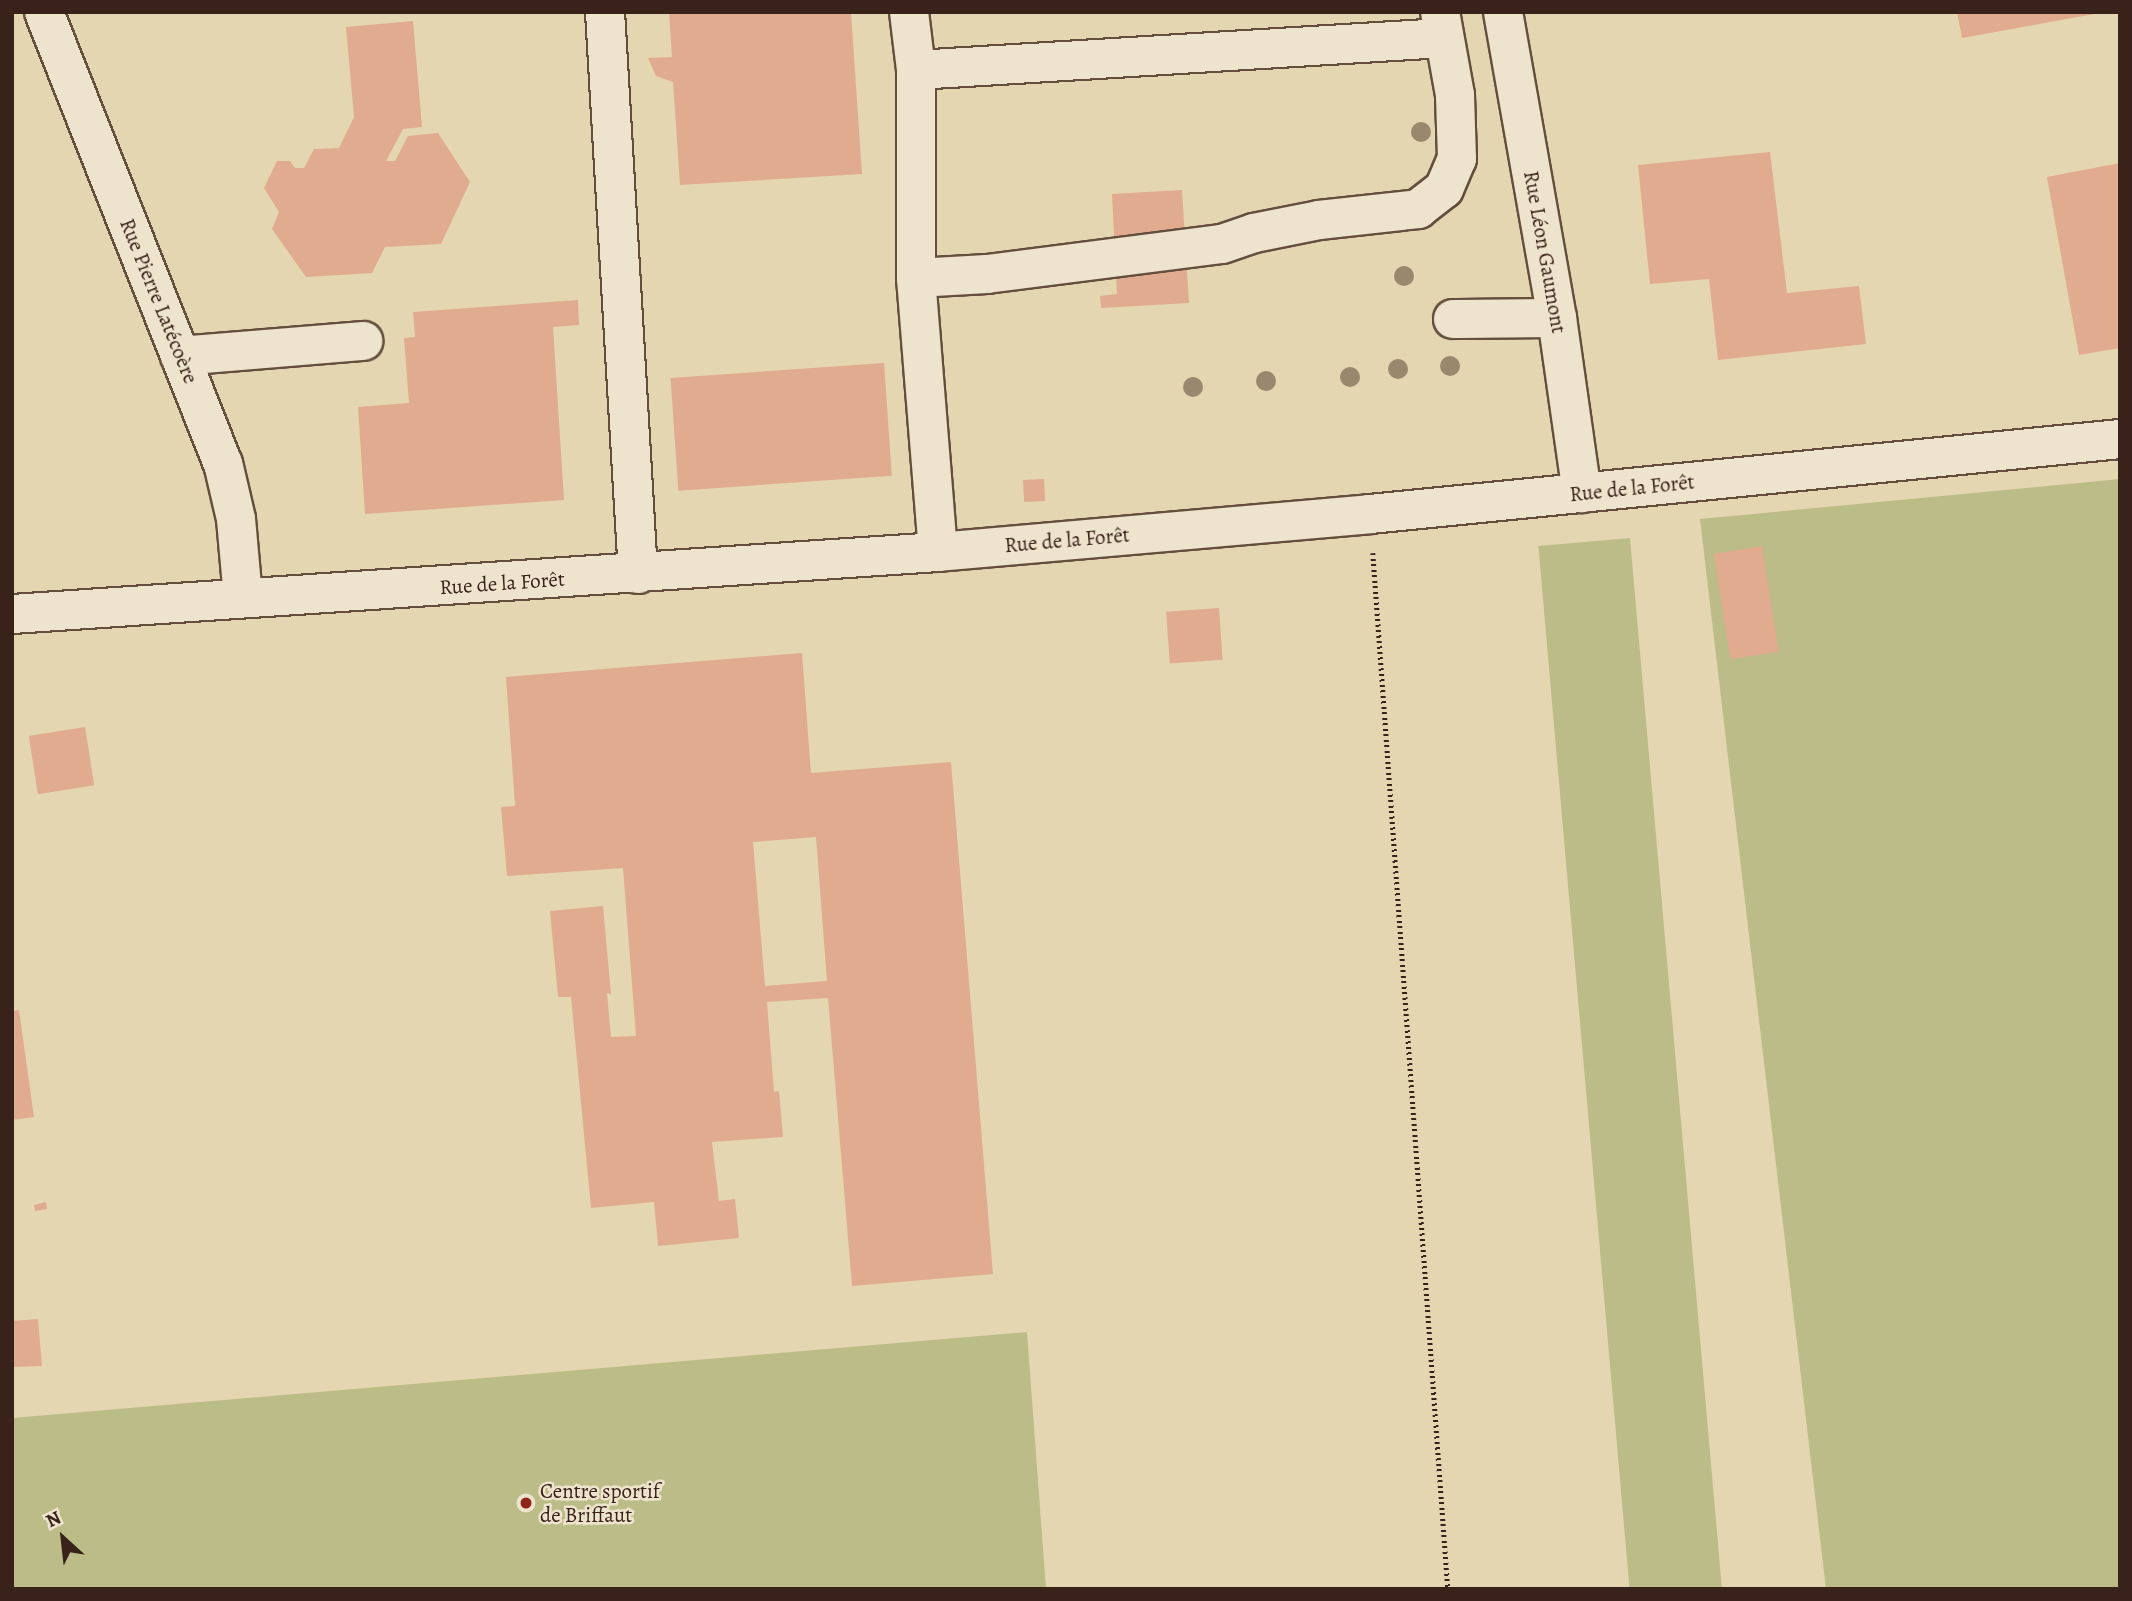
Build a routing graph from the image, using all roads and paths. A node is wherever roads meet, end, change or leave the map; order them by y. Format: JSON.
{"nodes":[{"id":1,"x":44,"y":12,"type":"edge"},
{"id":2,"x":605,"y":12,"type":"edge"},
{"id":3,"x":909,"y":12,"type":"edge"},
{"id":4,"x":1503,"y":12,"type":"edge"},
{"id":5,"x":1441,"y":25,"type":"edge"},
{"id":6,"x":916,"y":71,"type":"junction"},
{"id":7,"x":916,"y":278,"type":"junction"},
{"id":8,"x":1557,"y":318,"type":"junction"},
{"id":9,"x":1453,"y":319,"type":"dead end"},
{"id":10,"x":363,"y":341,"type":"dead end"},
{"id":11,"x":180,"y":356,"type":"junction"},
{"id":12,"x":2120,"y":439,"type":"edge"},
{"id":13,"x":1583,"y":493,"type":"junction"},
{"id":14,"x":1370,"y":514,"type":"junction"},
{"id":15,"x":938,"y":552,"type":"junction"},
{"id":16,"x":638,"y":574,"type":"junction"},
{"id":17,"x":243,"y":598,"type":"junction"},
{"id":18,"x":12,"y":614,"type":"edge"},
{"id":19,"x":1448,"y":1589,"type":"edge"}],
"edges":[{"from":1,"to":11,"type":"street","name":"Rue Pierre Latécoère"},
{"from":2,"to":16,"type":"street"},
{"from":3,"to":6,"type":"street"},
{"from":4,"to":8,"type":"street","name":"Rue Léon Gaumont"},
{"from":5,"to":6,"type":"street"},
{"from":5,"to":7,"type":"street"},
{"from":6,"to":7,"type":"street"},
{"from":7,"to":15,"type":"street"},
{"from":8,"to":9,"type":"street"},
{"from":8,"to":13,"type":"street","name":"Rue Léon Gaumont"},
{"from":10,"to":11,"type":"street"},
{"from":11,"to":17,"type":"street","name":"Rue Pierre Latécoère"},
{"from":12,"to":13,"type":"street","name":"Rue de la Forêt"},
{"from":13,"to":14,"type":"street","name":"Rue de la Forêt"},
{"from":14,"to":15,"type":"street","name":"Rue de la Forêt"},
{"from":14,"to":19,"type":"path"},
{"from":15,"to":16,"type":"street","name":"Rue de la Forêt"},
{"from":16,"to":17,"type":"street","name":"Rue de la Forêt"},
{"from":17,"to":18,"type":"street","name":"Rue de la Forêt"}]}
